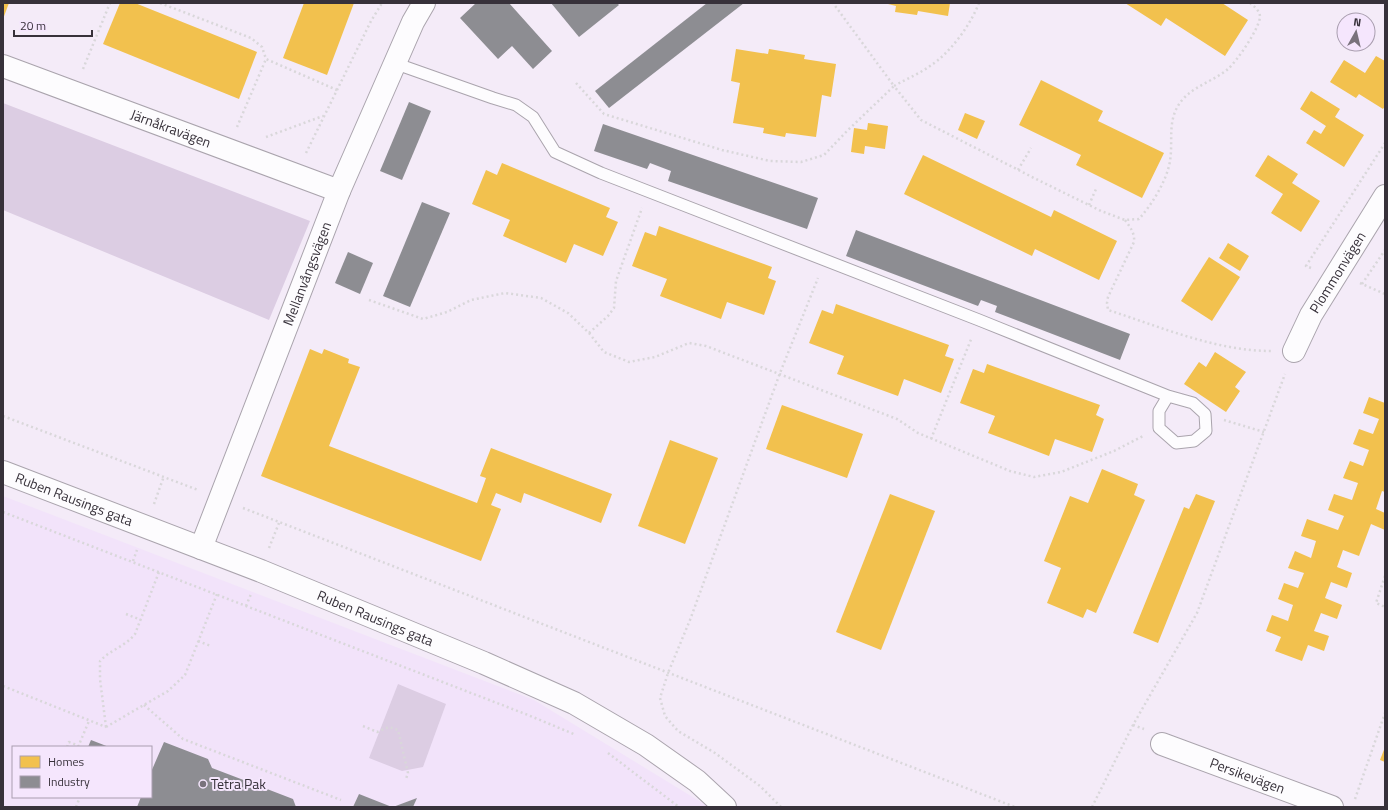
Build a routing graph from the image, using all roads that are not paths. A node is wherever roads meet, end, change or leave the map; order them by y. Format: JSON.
{"nodes":[{"id":1,"x":424,"y":3,"type":"edge"},
{"id":2,"x":394,"y":63,"type":"junction"},
{"id":3,"x":3,"y":66,"type":"edge"},
{"id":4,"x":339,"y":191,"type":"junction"},
{"id":5,"x":1385,"y":196,"type":"edge"},
{"id":6,"x":1294,"y":351,"type":"road end"},
{"id":7,"x":1168,"y":396,"type":"junction"},
{"id":8,"x":3,"y":472,"type":"edge"},
{"id":9,"x":201,"y":548,"type":"junction"},
{"id":10,"x":1162,"y":744,"type":"dead end"},
{"id":11,"x":725,"y":807,"type":"edge"},
{"id":12,"x":1332,"y":807,"type":"edge"}],
"edges":[{"from":1,"to":2,"type":"street","name":"Mellanvångsvägen"},
{"from":2,"to":4,"type":"street","name":"Mellanvångsvägen"},
{"from":2,"to":7,"type":"lane"},
{"from":3,"to":4,"type":"street","name":"Järnåkravägen"},
{"from":4,"to":9,"type":"street","name":"Mellanvångsvägen"},
{"from":5,"to":6,"type":"street","name":"Plommonvägen"},
{"from":7,"to":7,"type":"lane"},
{"from":8,"to":9,"type":"street","name":"Ruben Rausings gata"},
{"from":9,"to":11,"type":"street","name":"Ruben Rausings gata"},
{"from":10,"to":12,"type":"street","name":"Persikevägen"}]}
